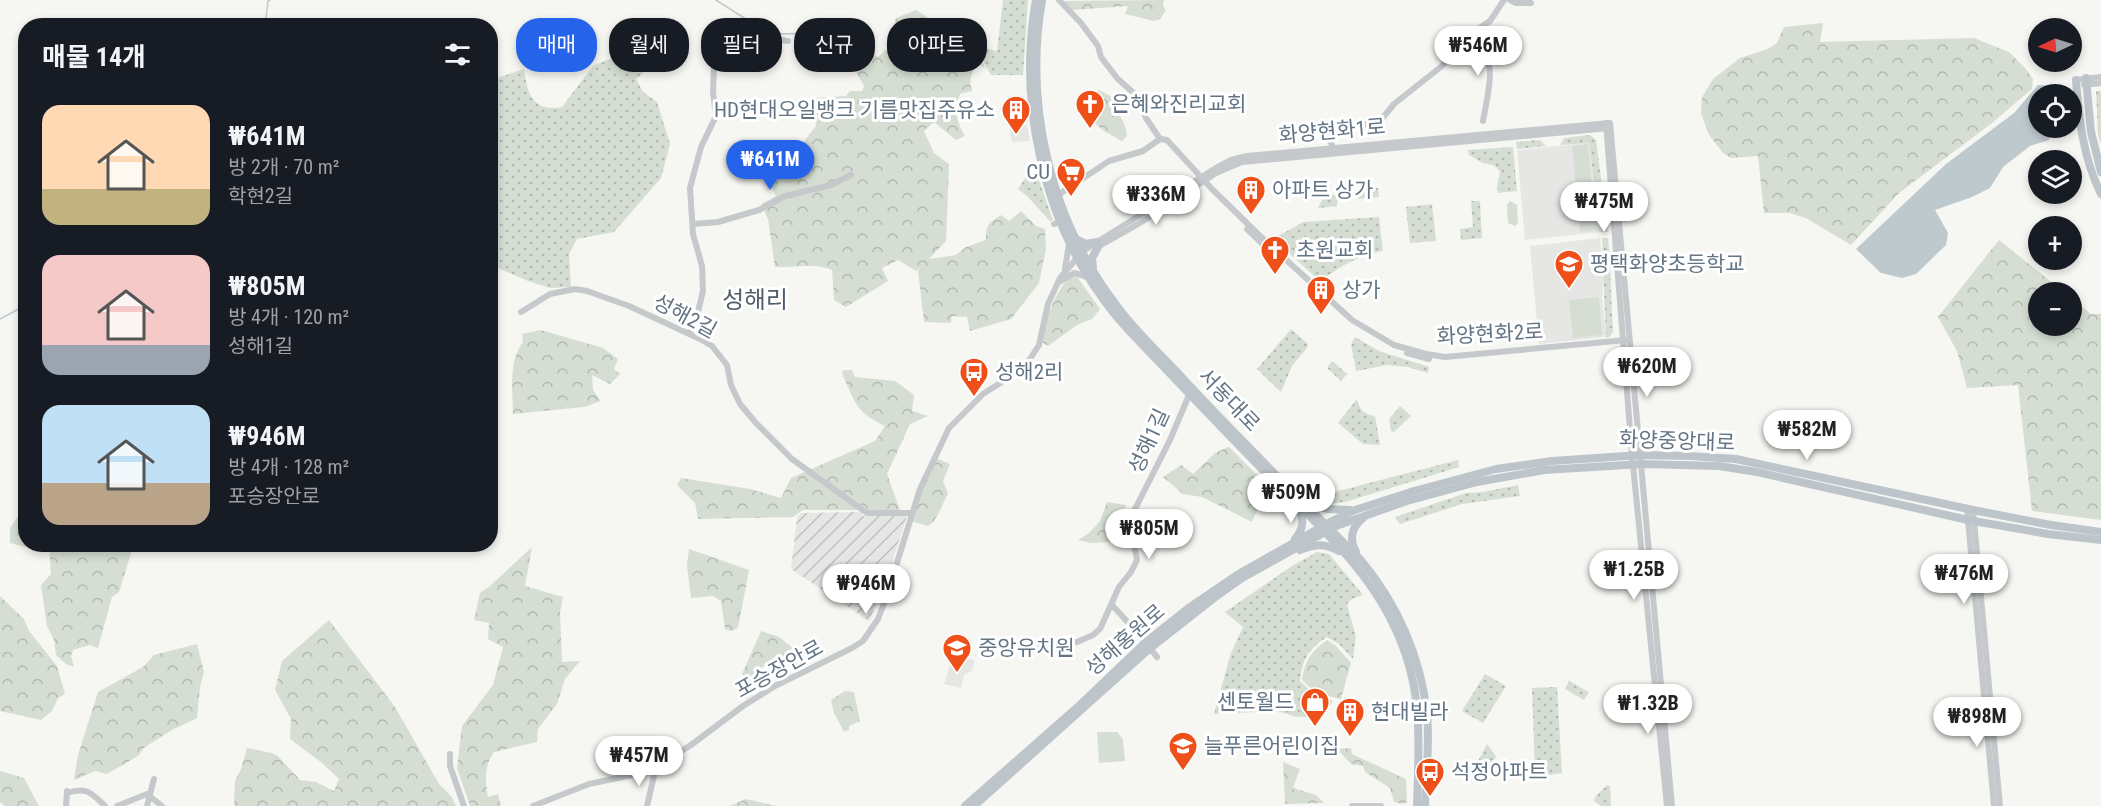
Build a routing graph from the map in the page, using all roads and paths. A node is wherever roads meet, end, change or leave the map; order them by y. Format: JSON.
{"nodes":[{"id":1,"x":1036,"y":0,"type":"edge"},
{"id":2,"x":1042,"y":0,"type":"edge"},
{"id":3,"x":1059,"y":0,"type":"edge"},
{"id":4,"x":1504,"y":0,"type":"edge"},
{"id":5,"x":1510,"y":0,"type":"edge"},
{"id":6,"x":1531,"y":3,"type":"dead end"},
{"id":7,"x":1476,"y":31,"type":"junction"},
{"id":8,"x":788,"y":41,"type":"dead end"},
{"id":9,"x":2101,"y":77,"type":"edge"},
{"id":10,"x":2086,"y":81,"type":"junction"},
{"id":11,"x":2076,"y":82,"type":"joint"},
{"id":12,"x":2101,"y":83,"type":"edge"},
{"id":13,"x":1483,"y":121,"type":"dead end"},
{"id":14,"x":1608,"y":125,"type":"junction"},
{"id":15,"x":1160,"y":139,"type":"junction"},
{"id":16,"x":1333,"y":148,"type":"junction"},
{"id":17,"x":2101,"y":172,"type":"edge"},
{"id":18,"x":851,"y":176,"type":"dead end"},
{"id":19,"x":1202,"y":180,"type":"junction"},
{"id":20,"x":2101,"y":194,"type":"edge"},
{"id":21,"x":1058,"y":195,"type":"junction"},
{"id":22,"x":693,"y":224,"type":"junction"},
{"id":23,"x":1071,"y":238,"type":"junction"},
{"id":24,"x":1098,"y":245,"type":"junction"},
{"id":25,"x":1080,"y":257,"type":"junction"},
{"id":26,"x":1091,"y":274,"type":"junction"},
{"id":27,"x":1061,"y":277,"type":"junction"},
{"id":28,"x":521,"y":312,"type":"dead end"},
{"id":29,"x":689,"y":333,"type":"junction"},
{"id":30,"x":1627,"y":342,"type":"junction"},
{"id":31,"x":1189,"y":395,"type":"junction"},
{"id":32,"x":1637,"y":455,"type":"junction"},
{"id":33,"x":1637,"y":464,"type":"junction"},
{"id":34,"x":1301,"y":503,"type":"junction"},
{"id":35,"x":1355,"y":510,"type":"junction"},
{"id":36,"x":1970,"y":510,"type":"junction"},
{"id":37,"x":911,"y":513,"type":"junction"},
{"id":38,"x":1365,"y":517,"type":"junction"},
{"id":39,"x":1971,"y":520,"type":"junction"},
{"id":40,"x":1325,"y":528,"type":"junction"},
{"id":41,"x":2101,"y":532,"type":"edge"},
{"id":42,"x":1644,"y":537,"type":"junction"},
{"id":43,"x":2101,"y":540,"type":"edge"},
{"id":44,"x":1291,"y":544,"type":"junction"},
{"id":45,"x":1346,"y":555,"type":"junction"},
{"id":46,"x":1360,"y":559,"type":"junction"},
{"id":47,"x":1271,"y":562,"type":"junction"},
{"id":48,"x":1112,"y":605,"type":"junction"},
{"id":49,"x":1148,"y":646,"type":"junction"},
{"id":50,"x":1029,"y":650,"type":"dead end"},
{"id":51,"x":1157,"y":657,"type":"dead end"},
{"id":52,"x":1987,"y":688,"type":"junction"},
{"id":53,"x":450,"y":754,"type":"dead end"},
{"id":54,"x":656,"y":767,"type":"junction"},
{"id":55,"x":154,"y":779,"type":"dead end"},
{"id":56,"x":150,"y":795,"type":"junction"},
{"id":57,"x":66,"y":806,"type":"edge"},
{"id":58,"x":105,"y":806,"type":"edge"},
{"id":59,"x":117,"y":806,"type":"edge"},
{"id":60,"x":147,"y":806,"type":"edge"},
{"id":61,"x":162,"y":806,"type":"edge"},
{"id":62,"x":464,"y":806,"type":"edge"},
{"id":63,"x":533,"y":806,"type":"edge"},
{"id":64,"x":647,"y":806,"type":"edge"},
{"id":65,"x":965,"y":806,"type":"edge"},
{"id":66,"x":974,"y":806,"type":"edge"},
{"id":67,"x":1352,"y":806,"type":"edge"},
{"id":68,"x":1381,"y":806,"type":"edge"},
{"id":69,"x":1417,"y":806,"type":"edge"},
{"id":70,"x":1425,"y":806,"type":"edge"},
{"id":71,"x":1667,"y":806,"type":"edge"},
{"id":72,"x":1672,"y":806,"type":"edge"},
{"id":73,"x":1994,"y":806,"type":"edge"},
{"id":74,"x":2000,"y":806,"type":"edge"}],
"edges":[{"from":1,"to":23,"type":"main road","name":"서동대로"},
{"from":2,"to":21,"type":"main road","name":"서동대로"},
{"from":3,"to":15,"type":"street","name":"화양현화2로"},
{"from":4,"to":7,"type":"street"},
{"from":5,"to":6,"type":"street"},
{"from":7,"to":13,"type":"street"},
{"from":7,"to":16,"type":"street"},
{"from":8,"to":22,"type":"street"},
{"from":9,"to":10,"type":"street"},
{"from":10,"to":11,"type":"street"},
{"from":10,"to":12,"type":"street"},
{"from":10,"to":17,"type":"main road"},
{"from":11,"to":20,"type":"main road"},
{"from":14,"to":16,"type":"street","name":"화양현화1로"},
{"from":14,"to":19,"type":"street","name":"화양현화1로"},
{"from":14,"to":30,"type":"street"},
{"from":15,"to":19,"type":"street","name":"화양현화2로"},
{"from":15,"to":21,"type":"street"},
{"from":16,"to":19,"type":"street","name":"화양현화1로"},
{"from":18,"to":22,"type":"street"},
{"from":19,"to":24,"type":"street","name":"화양현화1로"},
{"from":19,"to":30,"type":"street","name":"화양현화2로"},
{"from":21,"to":23,"type":"main road","name":"서동대로"},
{"from":22,"to":29,"type":"street"},
{"from":23,"to":24,"type":"main road"},
{"from":23,"to":25,"type":"main road","name":"서동대로"},
{"from":23,"to":27,"type":"street"},
{"from":24,"to":25,"type":"street","name":"화양현화1로"},
{"from":24,"to":26,"type":"main road"},
{"from":25,"to":26,"type":"main road","name":"서동대로"},
{"from":25,"to":27,"type":"street"},
{"from":26,"to":27,"type":"street"},
{"from":26,"to":31,"type":"main road","name":"서동대로"},
{"from":26,"to":34,"type":"main road","name":"서동대로"},
{"from":27,"to":37,"type":"street","name":"포승장안로"},
{"from":28,"to":29,"type":"street","name":"성해2길"},
{"from":29,"to":37,"type":"street","name":"성해2길"},
{"from":30,"to":32,"type":"street"},
{"from":31,"to":34,"type":"main road","name":"서동대로"},
{"from":31,"to":48,"type":"street","name":"성해1길"},
{"from":32,"to":33,"type":"street"},
{"from":32,"to":35,"type":"main road","name":"화양중앙대로"},
{"from":32,"to":36,"type":"main road","name":"화양중앙대로"},
{"from":33,"to":38,"type":"main road","name":"화양중앙대로"},
{"from":33,"to":39,"type":"main road","name":"화양중앙대로"},
{"from":33,"to":42,"type":"street"},
{"from":34,"to":35,"type":"main road"},
{"from":34,"to":40,"type":"main road","name":"서동대로"},
{"from":34,"to":44,"type":"main road"},
{"from":35,"to":40,"type":"main road","name":"화양중앙대로"},
{"from":36,"to":39,"type":"street"},
{"from":36,"to":41,"type":"main road","name":"화양중앙대로"},
{"from":37,"to":54,"type":"street","name":"포승장안로"},
{"from":38,"to":40,"type":"main road","name":"화양중앙대로"},
{"from":38,"to":46,"type":"main road"},
{"from":39,"to":43,"type":"main road","name":"화양중앙대로"},
{"from":39,"to":52,"type":"street"},
{"from":40,"to":44,"type":"main road","name":"성해홍원로"},
{"from":40,"to":45,"type":"main road","name":"서동대로"},
{"from":40,"to":46,"type":"main road","name":"서동대로"},
{"from":40,"to":47,"type":"main road","name":"성해홍원로"},
{"from":42,"to":71,"type":"street"},
{"from":42,"to":72,"type":"street"},
{"from":44,"to":49,"type":"main road","name":"성해홍원로"},
{"from":45,"to":47,"type":"main road"},
{"from":45,"to":69,"type":"main road","name":"서동대로"},
{"from":46,"to":70,"type":"main road","name":"서동대로"},
{"from":47,"to":49,"type":"main road","name":"성해홍원로"},
{"from":48,"to":49,"type":"street"},
{"from":48,"to":50,"type":"street","name":"성해1길"},
{"from":49,"to":51,"type":"street"},
{"from":49,"to":65,"type":"main road","name":"성해홍원로"},
{"from":49,"to":66,"type":"main road","name":"성해홍원로"},
{"from":52,"to":73,"type":"street"},
{"from":52,"to":74,"type":"street"},
{"from":53,"to":62,"type":"street"},
{"from":54,"to":63,"type":"street","name":"포승장안로"},
{"from":54,"to":64,"type":"street"},
{"from":55,"to":56,"type":"street"},
{"from":56,"to":59,"type":"street"},
{"from":56,"to":60,"type":"street"},
{"from":56,"to":61,"type":"street"},
{"from":57,"to":58,"type":"street"},
{"from":67,"to":68,"type":"street"}]}
